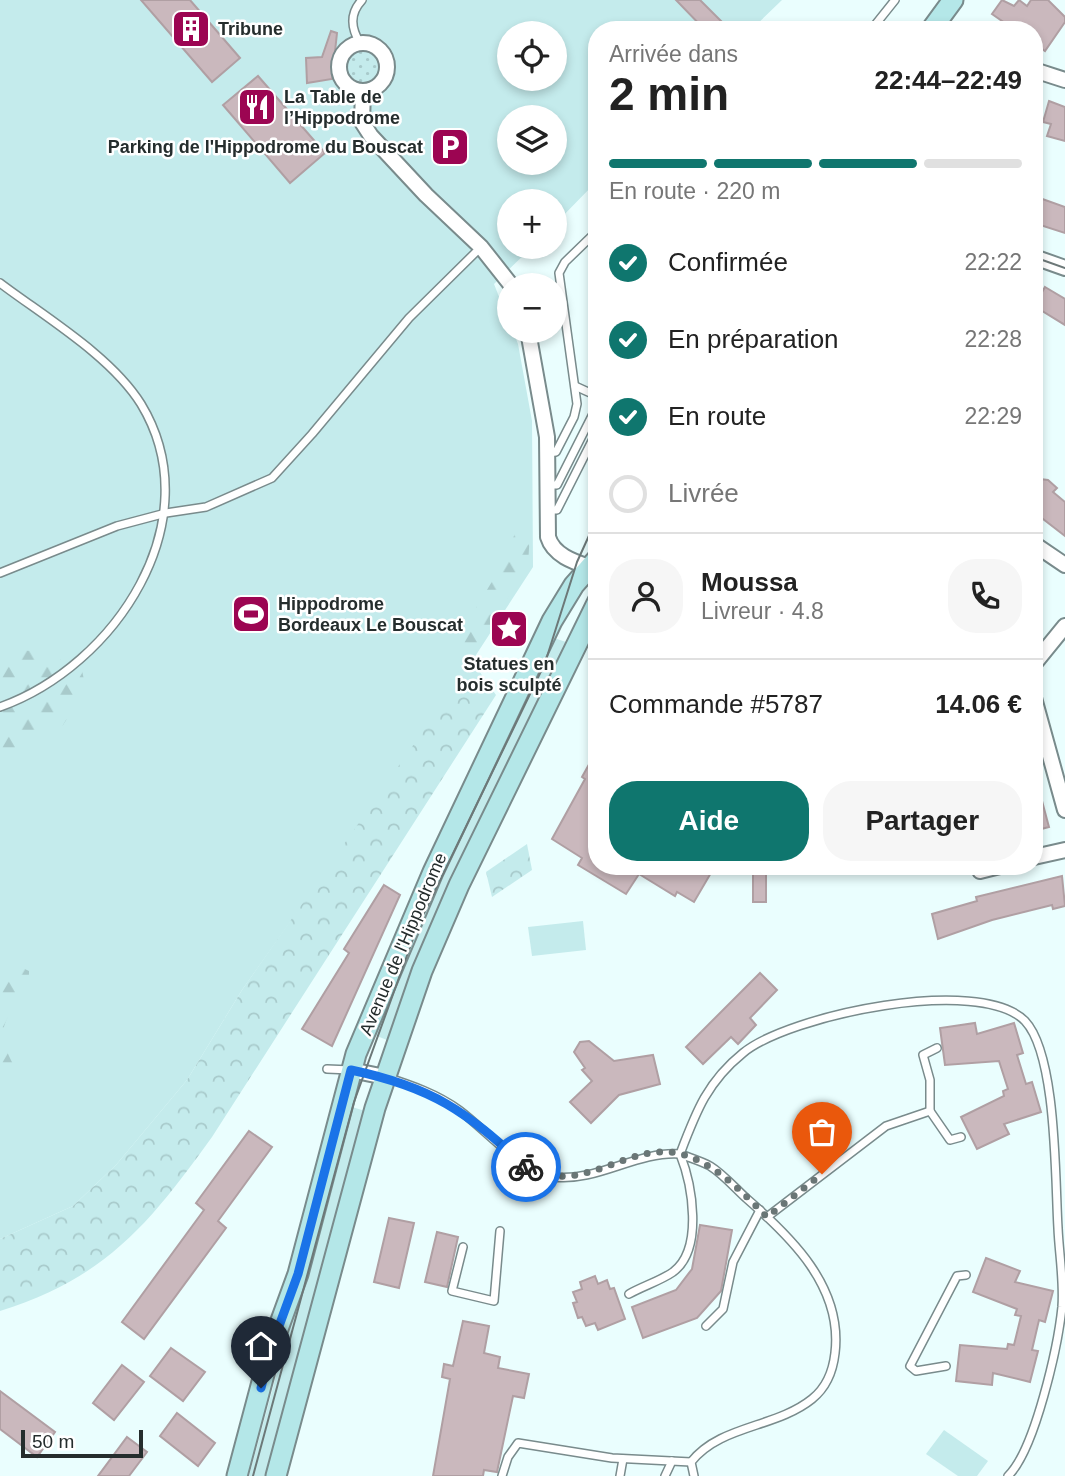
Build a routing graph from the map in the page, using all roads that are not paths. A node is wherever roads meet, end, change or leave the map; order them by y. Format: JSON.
{"nodes":[{"id":1,"x":362,"y":0,"type":"edge"},
{"id":2,"x":895,"y":0,"type":"edge"},
{"id":3,"x":953,"y":0,"type":"edge"},
{"id":4,"x":878,"y":21,"type":"edge"},
{"id":5,"x":941,"y":21,"type":"edge"},
{"id":6,"x":360,"y":43,"type":"junction"},
{"id":7,"x":1043,"y":73,"type":"edge"},
{"id":8,"x":1065,"y":80,"type":"edge"},
{"id":9,"x":363,"y":91,"type":"junction"},
{"id":10,"x":588,"y":240,"type":"edge"},
{"id":11,"x":481,"y":247,"type":"junction"},
{"id":12,"x":1043,"y":260,"type":"edge"},
{"id":13,"x":1065,"y":268,"type":"edge"},
{"id":14,"x":502,"y":273,"type":"edge"},
{"id":15,"x":0,"y":283,"type":"edge"},
{"id":16,"x":530,"y":343,"type":"edge"},
{"id":17,"x":575,"y":386,"type":"junction"},
{"id":18,"x":588,"y":392,"type":"edge"},
{"id":19,"x":588,"y":424,"type":"edge"},
{"id":20,"x":588,"y":449,"type":"edge"},
{"id":21,"x":548,"y":453,"type":"junction"},
{"id":22,"x":548,"y":485,"type":"junction"},
{"id":23,"x":548,"y":510,"type":"junction"},
{"id":24,"x":166,"y":513,"type":"junction"},
{"id":25,"x":1043,"y":550,"type":"edge"},
{"id":26,"x":588,"y":563,"type":"edge"},
{"id":27,"x":1065,"y":565,"type":"edge"},
{"id":28,"x":588,"y":572,"type":"edge"},
{"id":29,"x":0,"y":573,"type":"edge"},
{"id":30,"x":588,"y":621,"type":"edge"},
{"id":31,"x":1065,"y":626,"type":"edge"},
{"id":32,"x":1043,"y":653,"type":"edge"},
{"id":33,"x":0,"y":707,"type":"edge"},
{"id":34,"x":1043,"y":722,"type":"edge"},
{"id":35,"x":1060,"y":767,"type":"edge"},
{"id":36,"x":1065,"y":810,"type":"edge"},
{"id":37,"x":1065,"y":850,"type":"edge"},
{"id":38,"x":1043,"y":856,"type":"edge"},
{"id":39,"x":937,"y":1048,"type":"dead end"},
{"id":40,"x":327,"y":1069,"type":"dead end"},
{"id":41,"x":351,"y":1070,"type":"junction"},
{"id":42,"x":385,"y":1077,"type":"junction"},
{"id":43,"x":930,"y":1111,"type":"junction"},
{"id":44,"x":961,"y":1137,"type":"dead end"},
{"id":45,"x":680,"y":1154,"type":"junction"},
{"id":46,"x":760,"y":1210,"type":"junction"},
{"id":47,"x":767,"y":1217,"type":"junction"},
{"id":48,"x":500,"y":1231,"type":"dead end"},
{"id":49,"x":463,"y":1247,"type":"dead end"},
{"id":50,"x":966,"y":1275,"type":"dead end"},
{"id":51,"x":629,"y":1294,"type":"dead end"},
{"id":52,"x":706,"y":1326,"type":"dead end"},
{"id":53,"x":946,"y":1366,"type":"dead end"},
{"id":54,"x":623,"y":1459,"type":"junction"},
{"id":55,"x":672,"y":1461,"type":"junction"},
{"id":56,"x":691,"y":1462,"type":"junction"},
{"id":57,"x":237,"y":1476,"type":"edge"},
{"id":58,"x":276,"y":1476,"type":"edge"},
{"id":59,"x":502,"y":1476,"type":"edge"},
{"id":60,"x":620,"y":1476,"type":"edge"},
{"id":61,"x":665,"y":1476,"type":"edge"},
{"id":62,"x":694,"y":1476,"type":"edge"},
{"id":63,"x":1008,"y":1476,"type":"edge"}],
"edges":[{"from":1,"to":6,"type":"lane"},
{"from":2,"to":4,"type":"lane"},
{"from":3,"to":5,"type":"street"},
{"from":6,"to":9,"type":"street"},
{"from":6,"to":9,"type":"street"},
{"from":7,"to":8,"type":"street"},
{"from":9,"to":11,"type":"street"},
{"from":10,"to":17,"type":"lane"},
{"from":11,"to":14,"type":"street"},
{"from":11,"to":24,"type":"lane"},
{"from":12,"to":13,"type":"street"},
{"from":15,"to":24,"type":"lane"},
{"from":16,"to":21,"type":"street"},
{"from":17,"to":18,"type":"lane"},
{"from":17,"to":21,"type":"lane"},
{"from":19,"to":22,"type":"lane"},
{"from":20,"to":23,"type":"lane"},
{"from":21,"to":22,"type":"street"},
{"from":22,"to":23,"type":"street"},
{"from":23,"to":26,"type":"street"},
{"from":24,"to":29,"type":"lane"},
{"from":24,"to":33,"type":"lane"},
{"from":25,"to":27,"type":"street"},
{"from":28,"to":41,"type":"street","name":"Avenue de l'Hippodrome"},
{"from":30,"to":42,"type":"street","name":"Avenue de l'Hippodrome"},
{"from":31,"to":32,"type":"street"},
{"from":34,"to":35,"type":"street"},
{"from":35,"to":36,"type":"street"},
{"from":37,"to":38,"type":"street"},
{"from":39,"to":43,"type":"lane"},
{"from":40,"to":41,"type":"lane"},
{"from":41,"to":42,"type":"street"},
{"from":41,"to":57,"type":"street","name":"Avenue de l'Hippodrome"},
{"from":42,"to":45,"type":"lane"},
{"from":42,"to":58,"type":"street","name":"Avenue de l'Hippodrome"},
{"from":43,"to":44,"type":"lane"},
{"from":43,"to":47,"type":"lane"},
{"from":45,"to":46,"type":"lane"},
{"from":45,"to":51,"type":"lane"},
{"from":45,"to":63,"type":"lane"},
{"from":46,"to":47,"type":"lane"},
{"from":46,"to":52,"type":"lane"},
{"from":47,"to":56,"type":"lane"},
{"from":48,"to":49,"type":"lane"},
{"from":50,"to":53,"type":"lane"},
{"from":54,"to":55,"type":"lane"},
{"from":54,"to":59,"type":"lane"},
{"from":54,"to":60,"type":"lane"},
{"from":55,"to":56,"type":"lane"},
{"from":55,"to":61,"type":"lane"},
{"from":56,"to":62,"type":"lane"}]}
